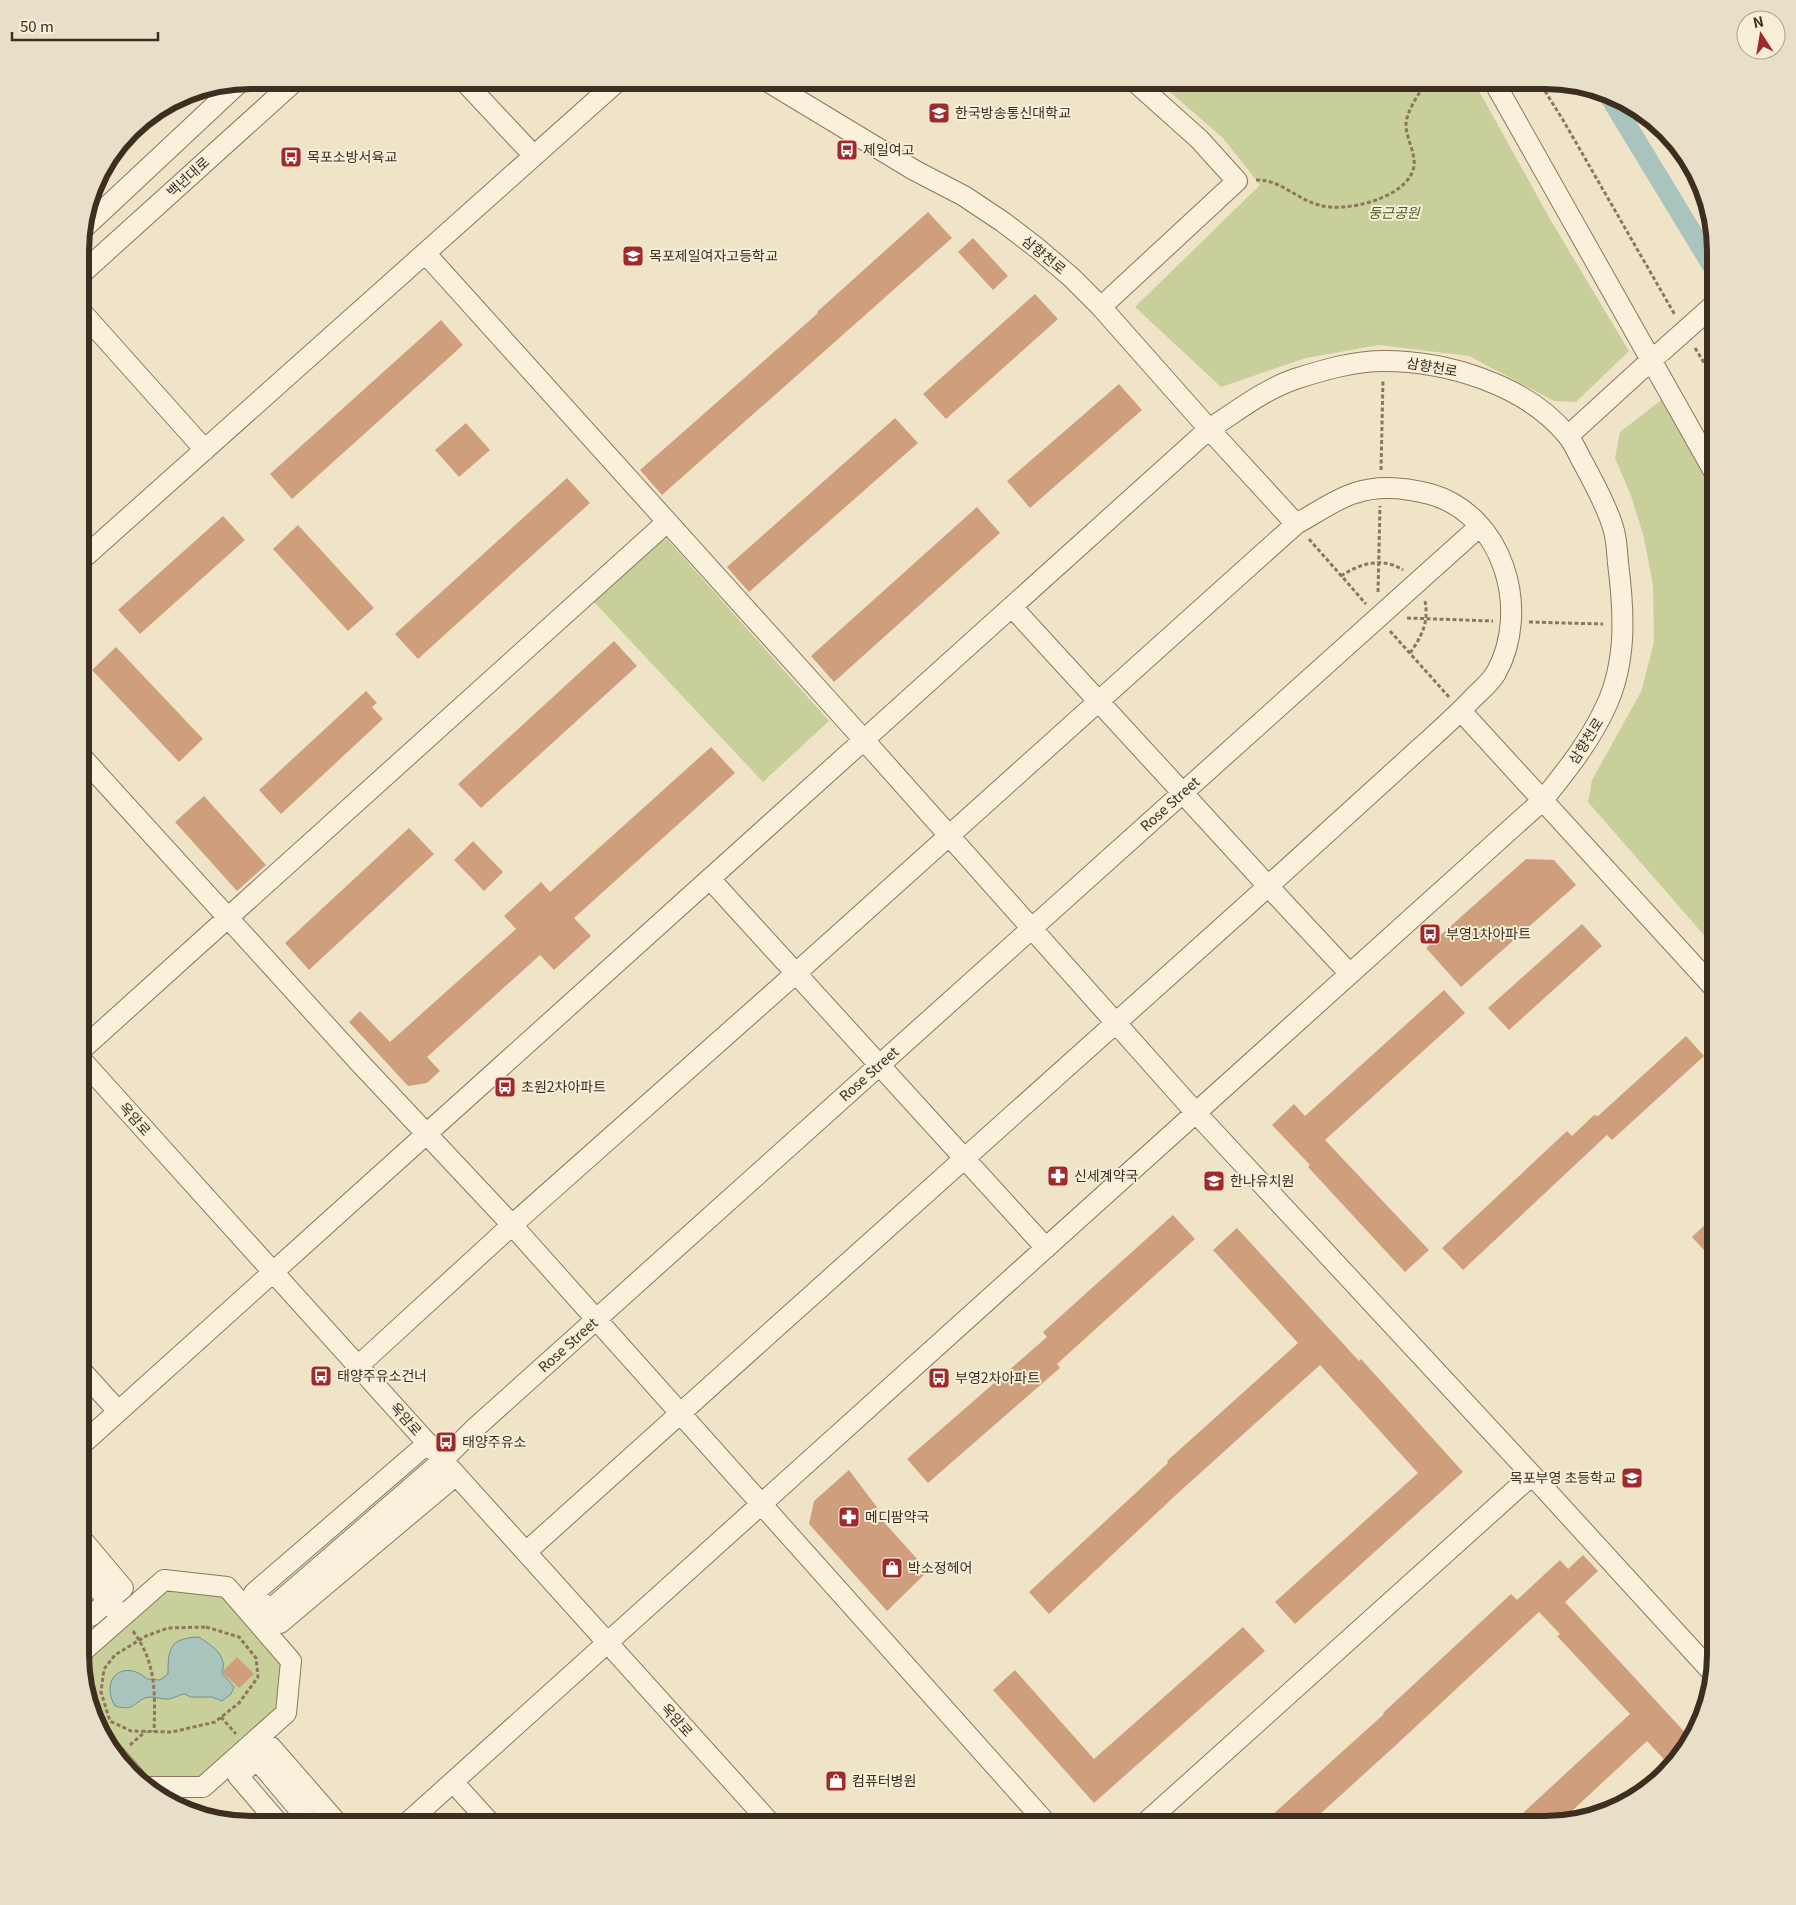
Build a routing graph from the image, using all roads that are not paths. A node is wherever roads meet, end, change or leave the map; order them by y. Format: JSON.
{"nodes":[{"id":1,"x":286,"y":89,"type":"edge"},
{"id":2,"x":471,"y":89,"type":"edge"},
{"id":3,"x":609,"y":89,"type":"edge"},
{"id":4,"x":779,"y":89,"type":"edge"},
{"id":5,"x":1143,"y":89,"type":"edge"},
{"id":6,"x":1498,"y":89,"type":"edge"},
{"id":7,"x":231,"y":90,"type":"edge"},
{"id":8,"x":534,"y":156,"type":"junction"},
{"id":9,"x":92,"y":221,"type":"edge"},
{"id":10,"x":425,"y":253,"type":"junction"},
{"id":11,"x":89,"y":267,"type":"edge"},
{"id":12,"x":1100,"y":307,"type":"junction"},
{"id":13,"x":1707,"y":311,"type":"edge"},
{"id":14,"x":89,"y":320,"type":"edge"},
{"id":15,"x":1656,"y":356,"type":"junction"},
{"id":16,"x":1209,"y":429,"type":"junction"},
{"id":17,"x":1568,"y":436,"type":"junction"},
{"id":18,"x":205,"y":450,"type":"junction"},
{"id":19,"x":1707,"y":457,"type":"edge"},
{"id":20,"x":667,"y":522,"type":"junction"},
{"id":21,"x":1296,"y":524,"type":"junction"},
{"id":22,"x":1480,"y":526,"type":"junction"},
{"id":23,"x":89,"y":554,"type":"edge"},
{"id":24,"x":1012,"y":607,"type":"junction"},
{"id":25,"x":1099,"y":701,"type":"junction"},
{"id":26,"x":1461,"y":711,"type":"junction"},
{"id":27,"x":864,"y":740,"type":"junction"},
{"id":28,"x":89,"y":765,"type":"edge"},
{"id":29,"x":1182,"y":792,"type":"junction"},
{"id":30,"x":1543,"y":800,"type":"junction"},
{"id":31,"x":949,"y":835,"type":"junction"},
{"id":32,"x":710,"y":879,"type":"junction"},
{"id":33,"x":1268,"y":886,"type":"junction"},
{"id":34,"x":228,"y":918,"type":"junction"},
{"id":35,"x":1032,"y":928,"type":"junction"},
{"id":36,"x":796,"y":974,"type":"junction"},
{"id":37,"x":1350,"y":974,"type":"junction"},
{"id":38,"x":1707,"y":980,"type":"edge"},
{"id":39,"x":1115,"y":1023,"type":"junction"},
{"id":40,"x":89,"y":1043,"type":"edge"},
{"id":41,"x":879,"y":1066,"type":"junction"},
{"id":42,"x":89,"y":1068,"type":"edge"},
{"id":43,"x":1196,"y":1113,"type":"junction"},
{"id":44,"x":427,"y":1134,"type":"junction"},
{"id":45,"x":964,"y":1159,"type":"junction"},
{"id":46,"x":512,"y":1225,"type":"junction"},
{"id":47,"x":1046,"y":1248,"type":"junction"},
{"id":48,"x":273,"y":1272,"type":"junction"},
{"id":49,"x":596,"y":1319,"type":"junction"},
{"id":50,"x":358,"y":1366,"type":"junction"},
{"id":51,"x":89,"y":1378,"type":"edge"},
{"id":52,"x":118,"y":1411,"type":"junction"},
{"id":53,"x":680,"y":1413,"type":"junction"},
{"id":54,"x":89,"y":1438,"type":"edge"},
{"id":55,"x":428,"y":1443,"type":"junction"},
{"id":56,"x":442,"y":1460,"type":"junction"},
{"id":57,"x":456,"y":1475,"type":"junction"},
{"id":58,"x":1532,"y":1475,"type":"junction"},
{"id":59,"x":761,"y":1504,"type":"junction"},
{"id":60,"x":89,"y":1548,"type":"edge"},
{"id":61,"x":526,"y":1552,"type":"junction"},
{"id":62,"x":89,"y":1579,"type":"edge"},
{"id":63,"x":108,"y":1601,"type":"junction"},
{"id":64,"x":89,"y":1614,"type":"edge"},
{"id":65,"x":122,"y":1616,"type":"junction"},
{"id":66,"x":263,"y":1616,"type":"junction"},
{"id":67,"x":608,"y":1643,"type":"junction"},
{"id":68,"x":89,"y":1646,"type":"edge"},
{"id":69,"x":1706,"y":1666,"type":"edge"},
{"id":70,"x":252,"y":1754,"type":"junction"},
{"id":71,"x":453,"y":1782,"type":"junction"},
{"id":72,"x":159,"y":1787,"type":"edge"},
{"id":73,"x":272,"y":1816,"type":"edge"},
{"id":74,"x":304,"y":1816,"type":"edge"},
{"id":75,"x":331,"y":1816,"type":"edge"},
{"id":76,"x":415,"y":1816,"type":"edge"},
{"id":77,"x":484,"y":1816,"type":"edge"},
{"id":78,"x":764,"y":1816,"type":"edge"},
{"id":79,"x":1040,"y":1816,"type":"edge"},
{"id":80,"x":1153,"y":1816,"type":"edge"}],
"edges":[{"from":1,"to":11,"type":"street","name":"백년대로"},
{"from":2,"to":8,"type":"street"},
{"from":3,"to":8,"type":"street"},
{"from":4,"to":12,"type":"street","name":"삼향천로"},
{"from":5,"to":12,"type":"street"},
{"from":6,"to":15,"type":"street"},
{"from":7,"to":9,"type":"street"},
{"from":8,"to":10,"type":"street"},
{"from":10,"to":18,"type":"street"},
{"from":10,"to":20,"type":"street"},
{"from":12,"to":16,"type":"street","name":"삼향천로"},
{"from":13,"to":15,"type":"street","bridge":true},
{"from":14,"to":18,"type":"street"},
{"from":15,"to":17,"type":"street"},
{"from":15,"to":19,"type":"street"},
{"from":16,"to":17,"type":"street","name":"삼향천로"},
{"from":16,"to":21,"type":"street"},
{"from":16,"to":24,"type":"street"},
{"from":17,"to":30,"type":"street","name":"삼향천로"},
{"from":18,"to":23,"type":"street"},
{"from":20,"to":27,"type":"street"},
{"from":20,"to":34,"type":"street"},
{"from":21,"to":22,"type":"street"},
{"from":21,"to":25,"type":"street"},
{"from":22,"to":26,"type":"street"},
{"from":22,"to":29,"type":"street","name":"Rose Street"},
{"from":24,"to":25,"type":"street"},
{"from":24,"to":27,"type":"street"},
{"from":25,"to":29,"type":"street"},
{"from":25,"to":31,"type":"street"},
{"from":26,"to":30,"type":"street"},
{"from":26,"to":33,"type":"street"},
{"from":27,"to":31,"type":"street"},
{"from":27,"to":32,"type":"street"},
{"from":28,"to":34,"type":"street"},
{"from":29,"to":33,"type":"street"},
{"from":29,"to":35,"type":"street","name":"Rose Street"},
{"from":30,"to":37,"type":"street","name":"삼향천로"},
{"from":30,"to":38,"type":"street"},
{"from":31,"to":35,"type":"street"},
{"from":31,"to":36,"type":"street"},
{"from":32,"to":36,"type":"street"},
{"from":32,"to":44,"type":"street"},
{"from":33,"to":37,"type":"street"},
{"from":33,"to":39,"type":"street"},
{"from":34,"to":40,"type":"street"},
{"from":34,"to":44,"type":"street"},
{"from":35,"to":39,"type":"street"},
{"from":35,"to":41,"type":"street","name":"Rose Street"},
{"from":36,"to":41,"type":"street"},
{"from":36,"to":46,"type":"street"},
{"from":37,"to":43,"type":"street","name":"삼향천로"},
{"from":39,"to":43,"type":"street"},
{"from":39,"to":45,"type":"street"},
{"from":41,"to":45,"type":"street"},
{"from":41,"to":49,"type":"street","name":"Rose Street"},
{"from":42,"to":48,"type":"street","name":"옥암로"},
{"from":43,"to":47,"type":"street","name":"삼향천로"},
{"from":43,"to":58,"type":"street"},
{"from":44,"to":46,"type":"street"},
{"from":44,"to":48,"type":"street"},
{"from":45,"to":47,"type":"street"},
{"from":45,"to":53,"type":"street"},
{"from":46,"to":49,"type":"street"},
{"from":46,"to":50,"type":"street"},
{"from":47,"to":59,"type":"street","name":"삼향천로"},
{"from":48,"to":50,"type":"street","name":"옥암로"},
{"from":48,"to":52,"type":"street"},
{"from":49,"to":53,"type":"street"},
{"from":49,"to":56,"type":"street","name":"Rose Street"},
{"from":50,"to":55,"type":"street","name":"옥암로"},
{"from":51,"to":52,"type":"street"},
{"from":52,"to":54,"type":"street"},
{"from":53,"to":59,"type":"street"},
{"from":53,"to":61,"type":"street"},
{"from":55,"to":56,"type":"street","name":"옥암로"},
{"from":55,"to":66,"type":"street"},
{"from":56,"to":57,"type":"street","name":"옥암로"},
{"from":56,"to":66,"type":"street","name":"Rose Street"},
{"from":57,"to":61,"type":"street","name":"옥암로"},
{"from":57,"to":66,"type":"street"},
{"from":58,"to":69,"type":"street"},
{"from":58,"to":80,"type":"street"},
{"from":59,"to":67,"type":"street","name":"삼향천로"},
{"from":59,"to":79,"type":"street"},
{"from":60,"to":63,"type":"street"},
{"from":61,"to":67,"type":"street","name":"옥암로"},
{"from":62,"to":63,"type":"street"},
{"from":63,"to":64,"type":"street"},
{"from":63,"to":65,"type":"street"},
{"from":65,"to":66,"type":"street"},
{"from":65,"to":68,"type":"street"},
{"from":66,"to":70,"type":"street"},
{"from":67,"to":71,"type":"street","name":"삼향천로"},
{"from":67,"to":78,"type":"street","name":"옥암로"},
{"from":70,"to":72,"type":"street"},
{"from":70,"to":73,"type":"street"},
{"from":70,"to":74,"type":"street"},
{"from":70,"to":75,"type":"street"},
{"from":71,"to":76,"type":"street","name":"삼향천로"},
{"from":71,"to":77,"type":"street"}]}
